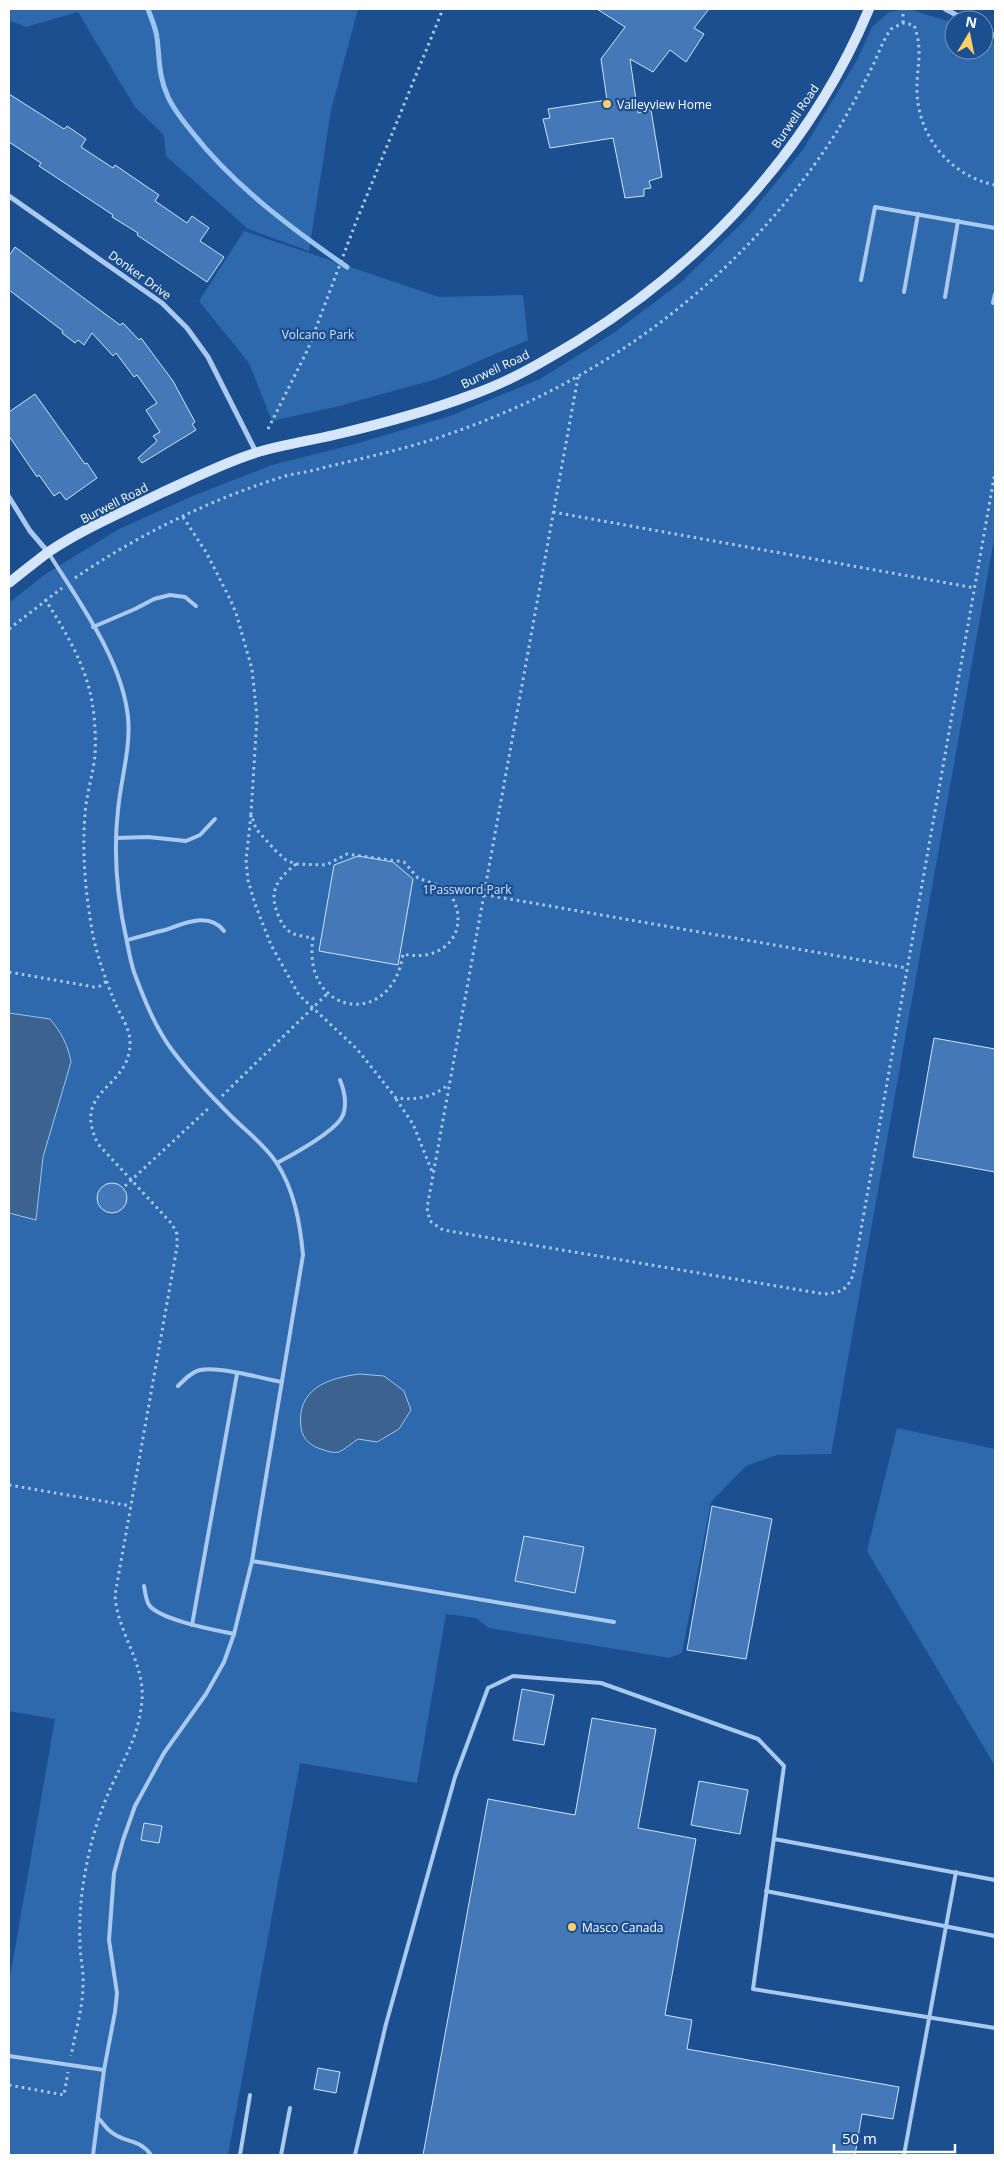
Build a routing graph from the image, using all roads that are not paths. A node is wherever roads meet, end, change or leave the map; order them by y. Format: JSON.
{"nodes":[{"id":1,"x":869,"y":9,"type":"edge"},
{"id":2,"x":9,"y":196,"type":"edge"},
{"id":3,"x":918,"y":214,"type":"junction"},
{"id":4,"x":958,"y":221,"type":"junction"},
{"id":5,"x":995,"y":228,"type":"edge"},
{"id":6,"x":861,"y":280,"type":"dead end"},
{"id":7,"x":904,"y":292,"type":"dead end"},
{"id":8,"x":995,"y":294,"type":"edge"},
{"id":9,"x":945,"y":297,"type":"dead end"},
{"id":10,"x":994,"y":303,"type":"dead end"},
{"id":11,"x":256,"y":453,"type":"junction"},
{"id":12,"x":9,"y":497,"type":"edge"},
{"id":13,"x":48,"y":552,"type":"junction"},
{"id":14,"x":9,"y":583,"type":"edge"},
{"id":15,"x":196,"y":606,"type":"dead end"},
{"id":16,"x":93,"y":626,"type":"junction"},
{"id":17,"x":215,"y":819,"type":"dead end"},
{"id":18,"x":116,"y":838,"type":"junction"},
{"id":19,"x":224,"y":931,"type":"dead end"},
{"id":20,"x":127,"y":940,"type":"junction"},
{"id":21,"x":340,"y":1080,"type":"dead end"},
{"id":22,"x":277,"y":1163,"type":"junction"},
{"id":23,"x":236,"y":1374,"type":"junction"},
{"id":24,"x":282,"y":1382,"type":"junction"},
{"id":25,"x":178,"y":1386,"type":"dead end"},
{"id":26,"x":252,"y":1561,"type":"junction"},
{"id":27,"x":144,"y":1586,"type":"dead end"},
{"id":28,"x":614,"y":1622,"type":"dead end"},
{"id":29,"x":192,"y":1625,"type":"junction"},
{"id":30,"x":234,"y":1634,"type":"junction"},
{"id":31,"x":774,"y":1840,"type":"junction"},
{"id":32,"x":956,"y":1872,"type":"junction"},
{"id":33,"x":995,"y":1880,"type":"edge"},
{"id":34,"x":766,"y":1891,"type":"junction"},
{"id":35,"x":946,"y":1926,"type":"junction"},
{"id":36,"x":995,"y":1936,"type":"edge"},
{"id":37,"x":931,"y":2017,"type":"junction"},
{"id":38,"x":995,"y":2028,"type":"edge"},
{"id":39,"x":9,"y":2056,"type":"edge"},
{"id":40,"x":104,"y":2070,"type":"junction"},
{"id":41,"x":250,"y":2095,"type":"dead end"},
{"id":42,"x":290,"y":2108,"type":"dead end"},
{"id":43,"x":99,"y":2119,"type":"junction"},
{"id":44,"x":93,"y":2155,"type":"edge"},
{"id":45,"x":151,"y":2155,"type":"edge"},
{"id":46,"x":240,"y":2155,"type":"edge"},
{"id":47,"x":281,"y":2155,"type":"edge"},
{"id":48,"x":355,"y":2155,"type":"edge"},
{"id":49,"x":904,"y":2155,"type":"edge"}],
"edges":[{"from":1,"to":11,"type":"main road","name":"Burwell Road"},
{"from":2,"to":11,"type":"street","name":"Donker Drive"},
{"from":3,"to":4,"type":"lane"},
{"from":3,"to":6,"type":"lane"},
{"from":3,"to":7,"type":"lane"},
{"from":4,"to":5,"type":"lane"},
{"from":4,"to":9,"type":"lane"},
{"from":8,"to":10,"type":"lane"},
{"from":11,"to":13,"type":"main road","name":"Burwell Road"},
{"from":12,"to":13,"type":"street"},
{"from":13,"to":14,"type":"main road","name":"Burwell Road"},
{"from":13,"to":16,"type":"lane"},
{"from":15,"to":16,"type":"lane"},
{"from":16,"to":18,"type":"lane"},
{"from":17,"to":18,"type":"lane"},
{"from":18,"to":20,"type":"lane"},
{"from":19,"to":20,"type":"lane"},
{"from":20,"to":22,"type":"lane"},
{"from":21,"to":22,"type":"lane"},
{"from":22,"to":24,"type":"lane"},
{"from":23,"to":24,"type":"lane"},
{"from":23,"to":25,"type":"lane"},
{"from":23,"to":29,"type":"lane"},
{"from":24,"to":26,"type":"lane"},
{"from":26,"to":28,"type":"lane"},
{"from":26,"to":30,"type":"lane"},
{"from":27,"to":29,"type":"lane"},
{"from":29,"to":30,"type":"lane"},
{"from":30,"to":40,"type":"lane"},
{"from":31,"to":32,"type":"lane"},
{"from":31,"to":34,"type":"lane"},
{"from":31,"to":48,"type":"lane"},
{"from":32,"to":33,"type":"lane"},
{"from":32,"to":35,"type":"lane"},
{"from":34,"to":35,"type":"lane"},
{"from":34,"to":37,"type":"lane"},
{"from":35,"to":36,"type":"lane"},
{"from":35,"to":37,"type":"lane"},
{"from":37,"to":38,"type":"lane"},
{"from":37,"to":49,"type":"lane"},
{"from":39,"to":40,"type":"lane"},
{"from":40,"to":43,"type":"lane"},
{"from":41,"to":46,"type":"lane"},
{"from":42,"to":47,"type":"lane"},
{"from":43,"to":44,"type":"lane"},
{"from":43,"to":45,"type":"lane"}]}
